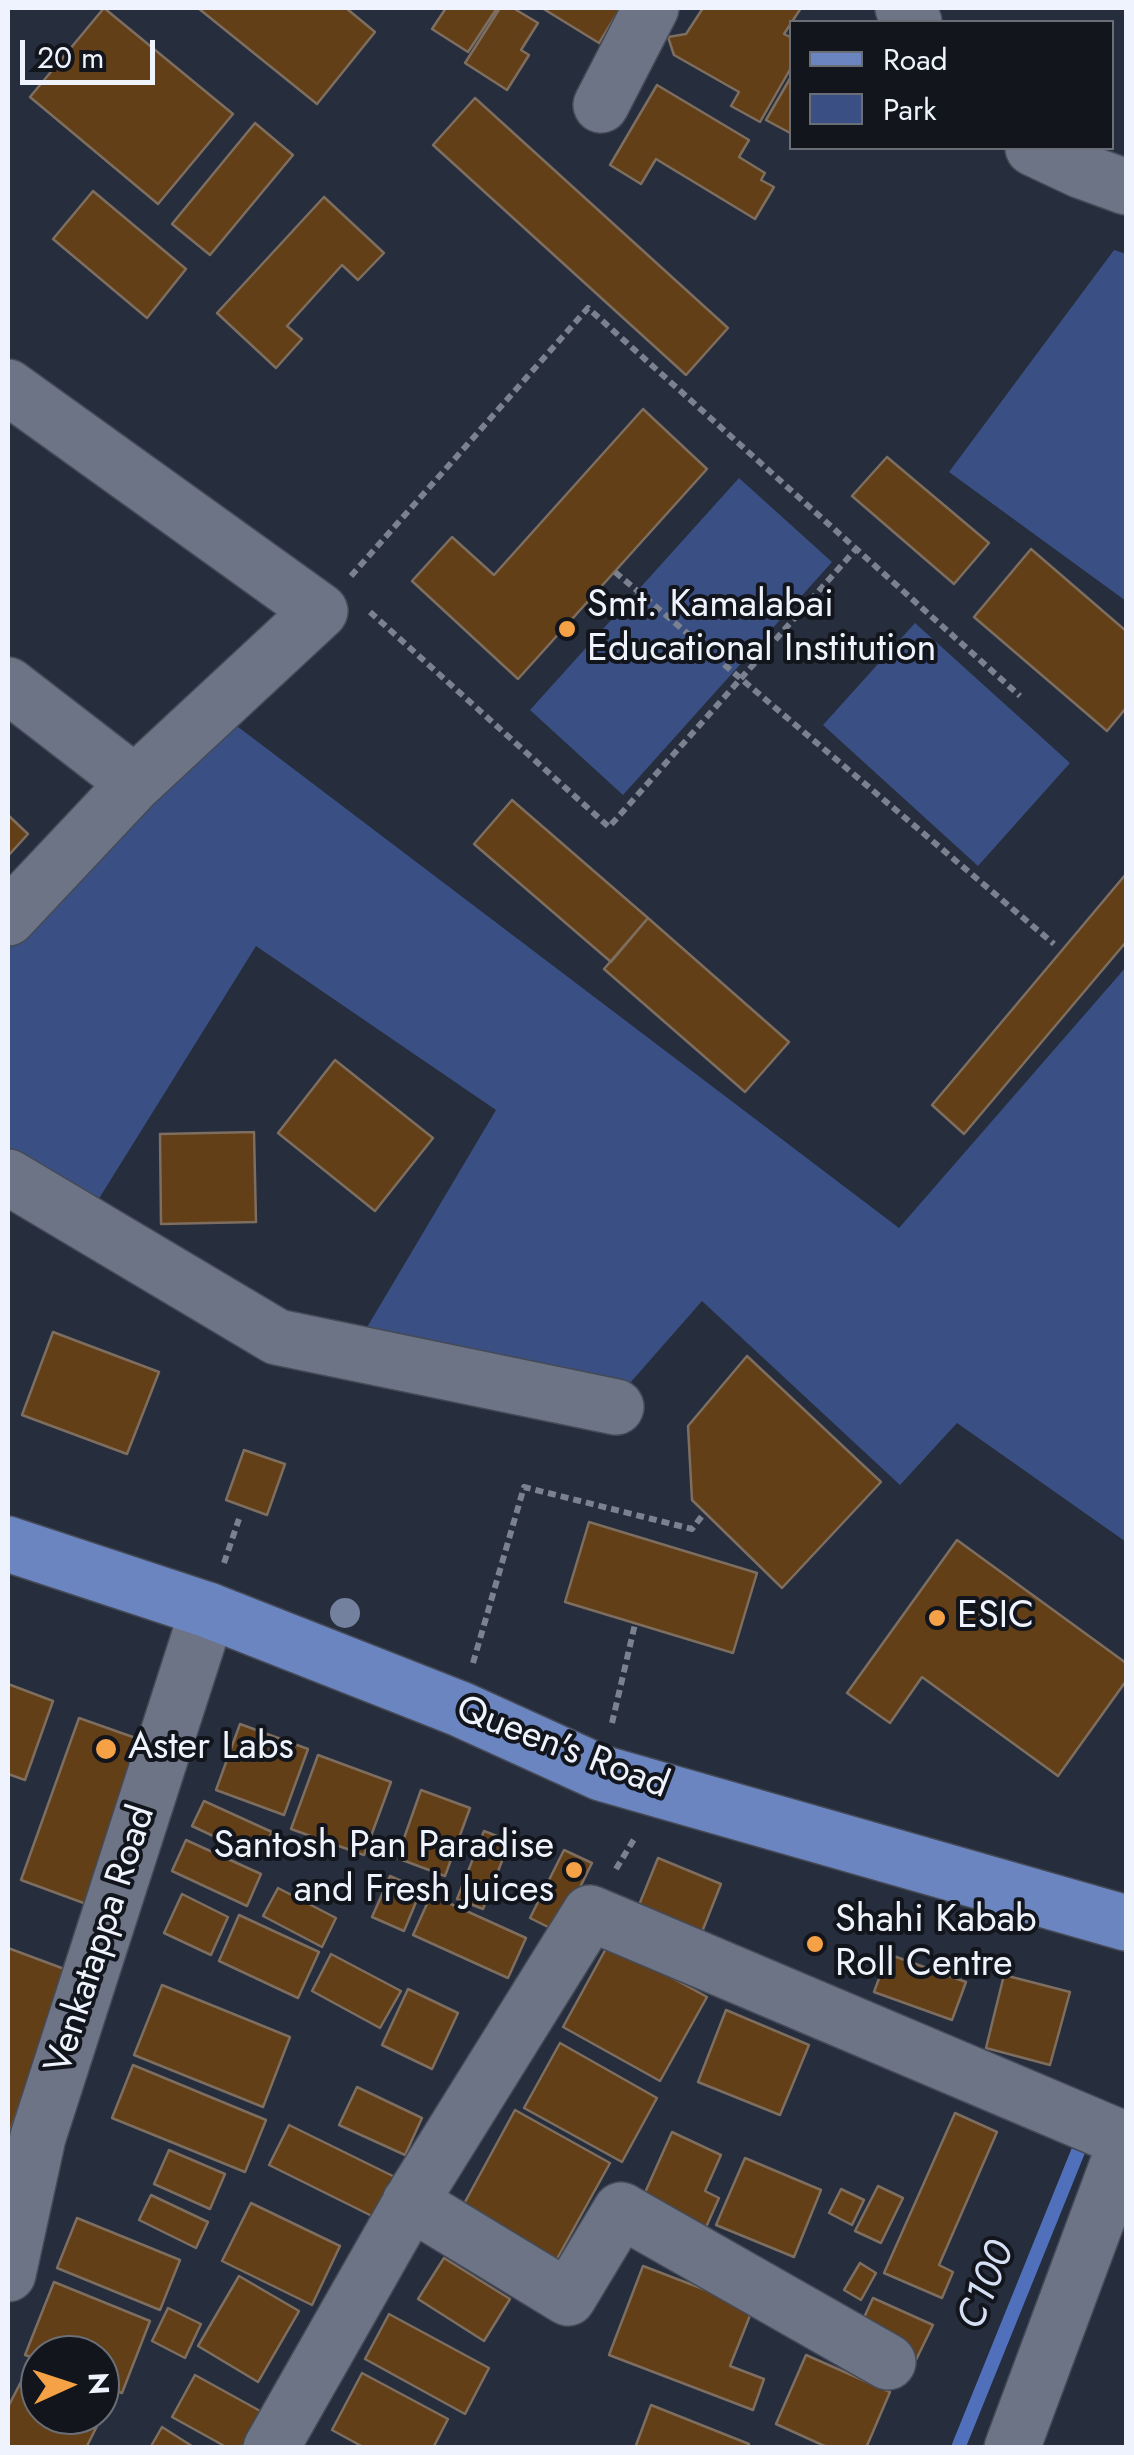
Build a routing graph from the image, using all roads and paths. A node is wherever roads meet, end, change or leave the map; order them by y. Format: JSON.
{"nodes":[{"id":1,"x":652,"y":8,"type":"edge"},
{"id":2,"x":602,"y":105,"type":"dead end"},
{"id":3,"x":1037,"y":150,"type":"edge"},
{"id":4,"x":1126,"y":187,"type":"edge"},
{"id":5,"x":8,"y":387,"type":"edge"},
{"id":6,"x":856,"y":549,"type":"junction"},
{"id":7,"x":615,"y":572,"type":"dead end"},
{"id":8,"x":331,"y":599,"type":"junction"},
{"id":9,"x":741,"y":679,"type":"junction"},
{"id":10,"x":8,"y":685,"type":"edge"},
{"id":11,"x":1020,"y":696,"type":"dead end"},
{"id":12,"x":135,"y":782,"type":"junction"},
{"id":13,"x":8,"y":918,"type":"edge"},
{"id":14,"x":1054,"y":944,"type":"dead end"},
{"id":15,"x":8,"y":1176,"type":"edge"},
{"id":16,"x":616,"y":1408,"type":"dead end"},
{"id":17,"x":705,"y":1512,"type":"dead end"},
{"id":18,"x":239,"y":1519,"type":"dead end"},
{"id":19,"x":8,"y":1544,"type":"edge"},
{"id":20,"x":216,"y":1586,"type":"junction"},
{"id":21,"x":635,"y":1624,"type":"dead end"},
{"id":22,"x":484,"y":1625,"type":"dead end"},
{"id":23,"x":601,"y":1772,"type":"junction"},
{"id":24,"x":1126,"y":1922,"type":"edge"},
{"id":25,"x":1126,"y":2141,"type":"edge"},
{"id":26,"x":410,"y":2202,"type":"junction"},
{"id":27,"x":8,"y":2274,"type":"edge"},
{"id":28,"x":888,"y":2362,"type":"dead end"},
{"id":29,"x":271,"y":2448,"type":"edge"},
{"id":30,"x":1012,"y":2448,"type":"edge"}],
"edges":[{"from":1,"to":2,"type":"street"},
{"from":3,"to":4,"type":"street"},
{"from":5,"to":8,"type":"street"},
{"from":6,"to":8,"type":"path"},
{"from":6,"to":9,"type":"path"},
{"from":6,"to":11,"type":"path"},
{"from":7,"to":9,"type":"path"},
{"from":8,"to":9,"type":"path"},
{"from":8,"to":12,"type":"street"},
{"from":9,"to":14,"type":"path"},
{"from":10,"to":12,"type":"street"},
{"from":12,"to":13,"type":"street"},
{"from":15,"to":16,"type":"street"},
{"from":17,"to":22,"type":"path"},
{"from":18,"to":20,"type":"path"},
{"from":19,"to":20,"type":"main road","name":"Queen's Road"},
{"from":20,"to":23,"type":"main road","name":"Queen's Road"},
{"from":20,"to":27,"type":"street","name":"Venkatappa Road"},
{"from":21,"to":23,"type":"path"},
{"from":23,"to":24,"type":"main road","name":"Queen's Road"},
{"from":25,"to":26,"type":"street"},
{"from":25,"to":30,"type":"street"},
{"from":26,"to":28,"type":"street"},
{"from":26,"to":29,"type":"street"}]}
